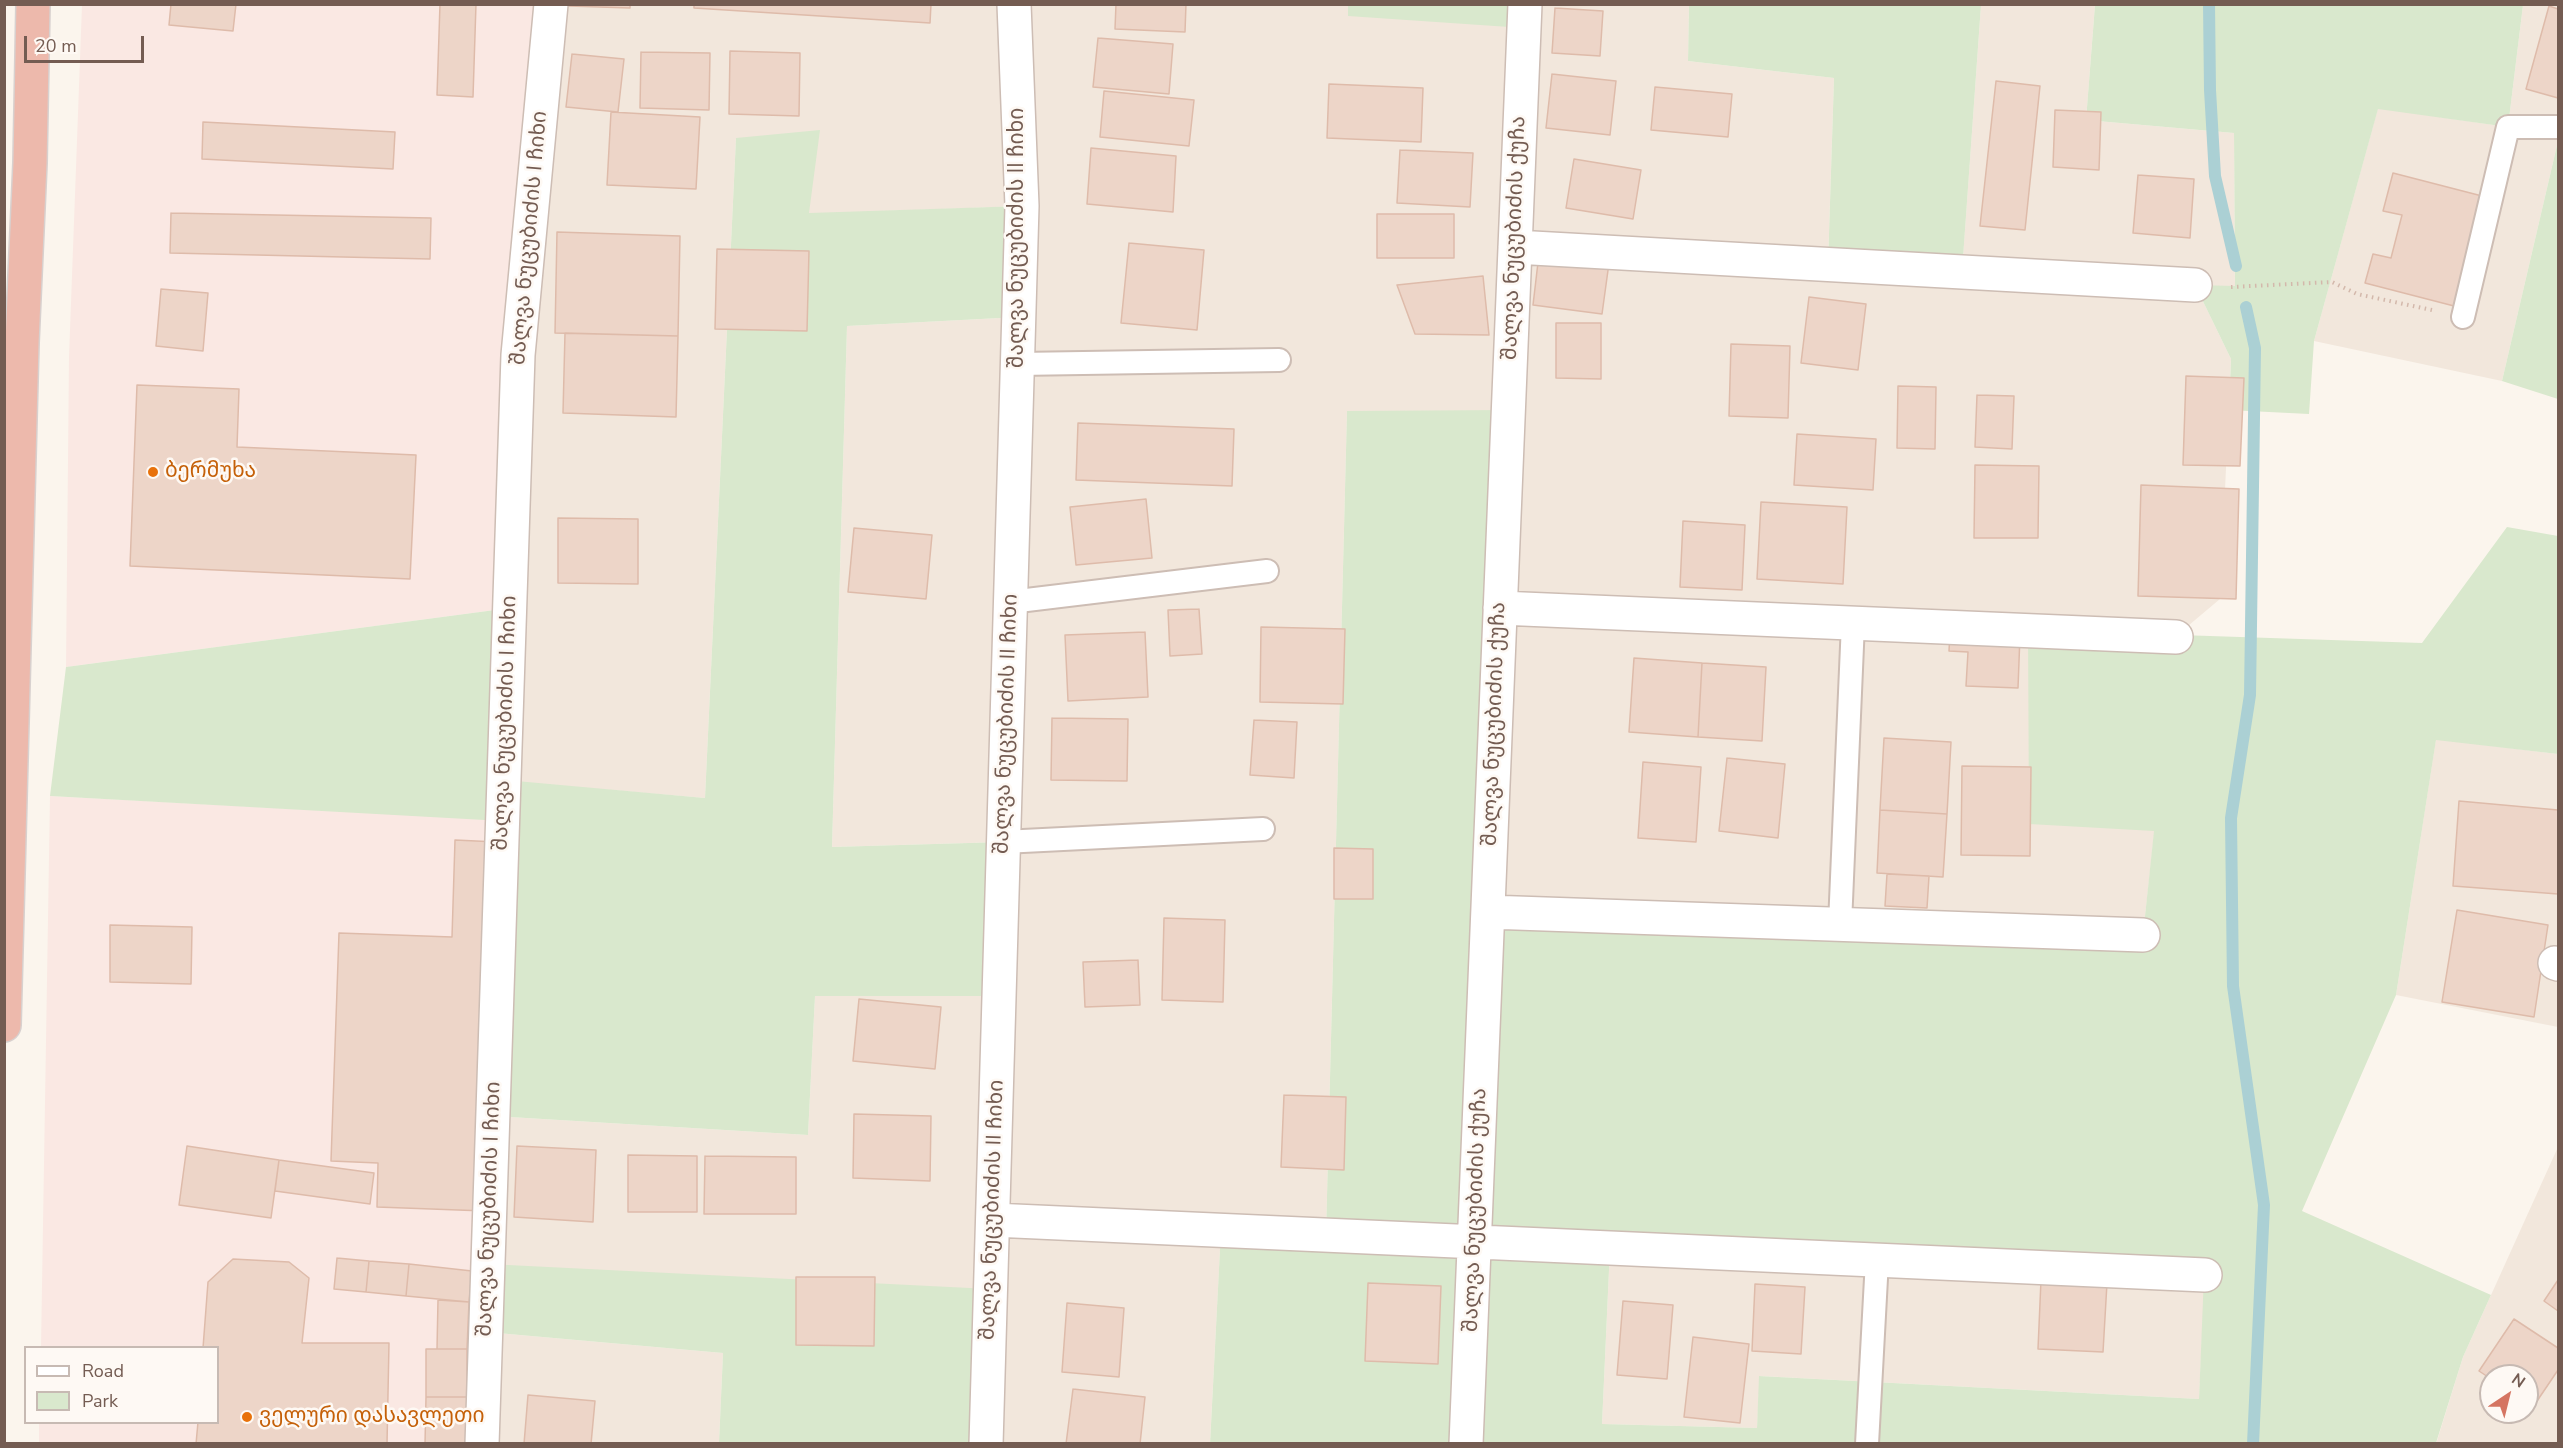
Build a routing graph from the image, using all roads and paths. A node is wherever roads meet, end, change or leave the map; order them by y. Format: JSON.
{"nodes":[{"id":1,"x":33,"y":4,"type":"edge"},
{"id":2,"x":551,"y":4,"type":"edge"},
{"id":3,"x":1014,"y":4,"type":"edge"},
{"id":4,"x":1525,"y":4,"type":"edge"},
{"id":5,"x":2559,"y":127,"type":"edge"},
{"id":6,"x":1515,"y":247,"type":"junction"},
{"id":7,"x":2195,"y":285,"type":"joint"},
{"id":8,"x":2463,"y":317,"type":"joint"},
{"id":9,"x":13,"y":342,"type":"edge"},
{"id":10,"x":1279,"y":360,"type":"dead end"},
{"id":11,"x":1018,"y":364,"type":"junction"},
{"id":12,"x":1267,"y":571,"type":"dead end"},
{"id":13,"x":1010,"y":602,"type":"junction"},
{"id":14,"x":1500,"y":608,"type":"junction"},
{"id":15,"x":1853,"y":623,"type":"junction"},
{"id":16,"x":2176,"y":636,"type":"dead end"},
{"id":17,"x":1263,"y":830,"type":"dead end"},
{"id":18,"x":1003,"y":842,"type":"junction"},
{"id":19,"x":1488,"y":912,"type":"junction"},
{"id":20,"x":1840,"y":924,"type":"junction"},
{"id":21,"x":2143,"y":935,"type":"dead end"},
{"id":22,"x":6,"y":976,"type":"edge"},
{"id":23,"x":4,"y":1025,"type":"edge"},
{"id":24,"x":993,"y":1220,"type":"junction"},
{"id":25,"x":1475,"y":1242,"type":"junction"},
{"id":26,"x":1877,"y":1260,"type":"junction"},
{"id":27,"x":2205,"y":1275,"type":"dead end"},
{"id":28,"x":482,"y":1443,"type":"edge"},
{"id":29,"x":986,"y":1443,"type":"edge"},
{"id":30,"x":1466,"y":1443,"type":"edge"},
{"id":31,"x":1867,"y":1443,"type":"edge"}],
"edges":[{"from":1,"to":9,"type":"highway"},
{"from":2,"to":28,"type":"street","name":"შალვა ნუცუბიძის I ჩიხი"},
{"from":3,"to":11,"type":"street","name":"შალვა ნუცუბიძის II ჩიხი"},
{"from":4,"to":6,"type":"street","name":"შალვა ნუცუბიძის ქუჩა"},
{"from":5,"to":8,"type":"lane"},
{"from":6,"to":7,"type":"street"},
{"from":6,"to":14,"type":"street","name":"შალვა ნუცუბიძის ქუჩა"},
{"from":7,"to":8,"type":"path"},
{"from":9,"to":22,"type":"highway"},
{"from":10,"to":11,"type":"lane"},
{"from":11,"to":13,"type":"street","name":"შალვა ნუცუბიძის II ჩიხი"},
{"from":12,"to":13,"type":"lane"},
{"from":13,"to":18,"type":"street","name":"შალვა ნუცუბიძის II ჩიხი"},
{"from":14,"to":15,"type":"street"},
{"from":14,"to":19,"type":"street","name":"შალვა ნუცუბიძის ქუჩა"},
{"from":15,"to":16,"type":"street"},
{"from":15,"to":20,"type":"lane"},
{"from":17,"to":18,"type":"lane"},
{"from":18,"to":24,"type":"street","name":"შალვა ნუცუბიძის II ჩიხი"},
{"from":19,"to":20,"type":"street"},
{"from":19,"to":25,"type":"street","name":"შალვა ნუცუბიძის ქუჩა"},
{"from":20,"to":21,"type":"street"},
{"from":22,"to":23,"type":"highway"},
{"from":24,"to":25,"type":"street"},
{"from":24,"to":29,"type":"street","name":"შალვა ნუცუბიძის II ჩიხი"},
{"from":25,"to":26,"type":"street"},
{"from":25,"to":30,"type":"street","name":"შალვა ნუცუბიძის ქუჩა"},
{"from":26,"to":27,"type":"street"},
{"from":26,"to":31,"type":"lane"}]}
